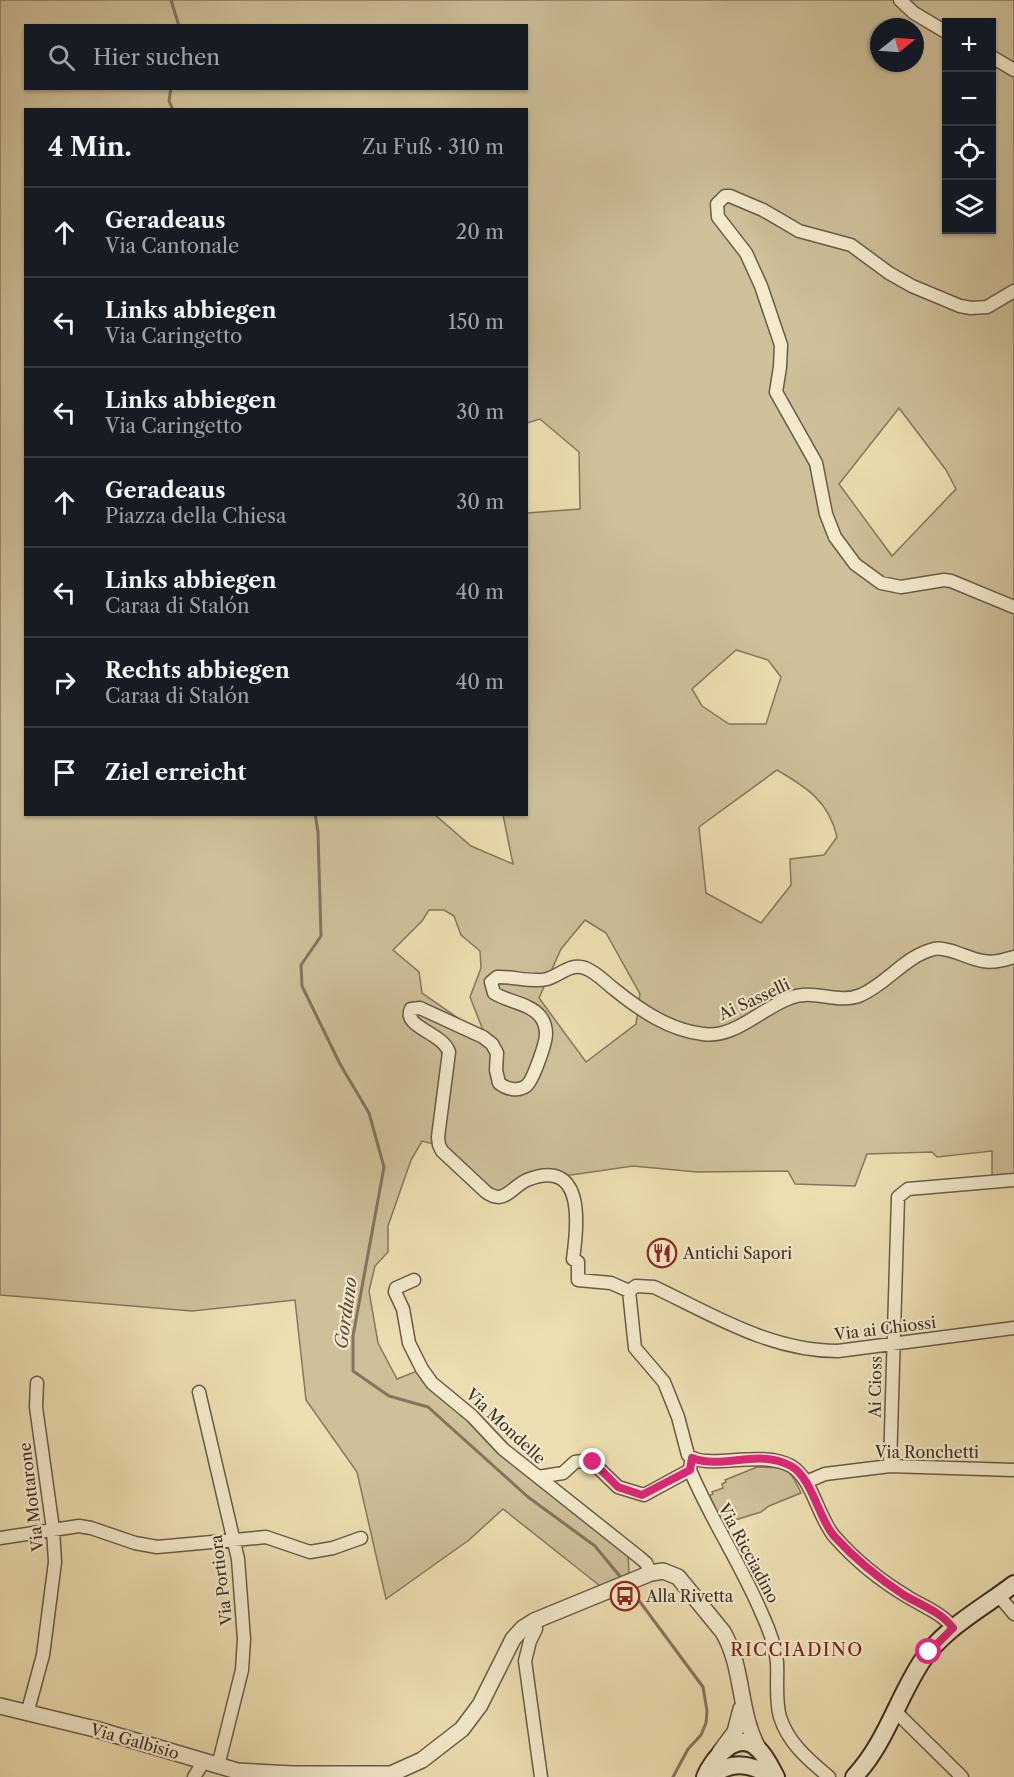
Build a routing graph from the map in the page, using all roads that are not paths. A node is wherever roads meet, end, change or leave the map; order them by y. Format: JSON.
{"nodes":[{"id":1,"x":900,"y":0,"type":"edge"},
{"id":2,"x":942,"y":30,"type":"edge"},
{"id":3,"x":996,"y":59,"type":"edge"},
{"id":4,"x":1014,"y":70,"type":"edge"},
{"id":5,"x":1014,"y":291,"type":"edge"},
{"id":6,"x":1014,"y":607,"type":"edge"},
{"id":7,"x":1014,"y":957,"type":"edge"},
{"id":8,"x":1014,"y":1180,"type":"edge"},
{"id":9,"x":414,"y":1280,"type":"dead end"},
{"id":10,"x":629,"y":1291,"type":"junction"},
{"id":11,"x":1014,"y":1328,"type":"edge"},
{"id":12,"x":893,"y":1345,"type":"junction"},
{"id":13,"x":37,"y":1383,"type":"dead end"},
{"id":14,"x":199,"y":1392,"type":"dead end"},
{"id":15,"x":691,"y":1464,"type":"junction"},
{"id":16,"x":890,"y":1466,"type":"junction"},
{"id":17,"x":1014,"y":1470,"type":"edge"},
{"id":18,"x":537,"y":1477,"type":"junction"},
{"id":19,"x":806,"y":1482,"type":"junction"},
{"id":20,"x":53,"y":1529,"type":"junction"},
{"id":21,"x":0,"y":1538,"type":"edge"},
{"id":22,"x":361,"y":1538,"type":"dead end"},
{"id":23,"x":234,"y":1540,"type":"junction"},
{"id":24,"x":649,"y":1574,"type":"junction"},
{"id":25,"x":1014,"y":1584,"type":"edge"},
{"id":26,"x":999,"y":1596,"type":"junction"},
{"id":27,"x":1014,"y":1614,"type":"edge"},
{"id":28,"x":534,"y":1622,"type":"junction"},
{"id":29,"x":953,"y":1628,"type":"junction"},
{"id":30,"x":0,"y":1706,"type":"edge"},
{"id":31,"x":896,"y":1712,"type":"junction"},
{"id":32,"x":27,"y":1714,"type":"junction"},
{"id":33,"x":743,"y":1720,"type":"junction"},
{"id":34,"x":751,"y":1745,"type":"junction"},
{"id":35,"x":718,"y":1754,"type":"junction"},
{"id":36,"x":211,"y":1763,"type":"junction"},
{"id":37,"x":770,"y":1775,"type":"edge"},
{"id":38,"x":194,"y":1777,"type":"edge"},
{"id":39,"x":541,"y":1777,"type":"edge"},
{"id":40,"x":705,"y":1777,"type":"edge"},
{"id":41,"x":710,"y":1777,"type":"edge"},
{"id":42,"x":829,"y":1777,"type":"edge"},
{"id":43,"x":855,"y":1777,"type":"edge"},
{"id":44,"x":962,"y":1777,"type":"edge"}],
"edges":[{"from":1,"to":2,"type":"street"},
{"from":3,"to":4,"type":"street"},
{"from":5,"to":6,"type":"street"},
{"from":7,"to":10,"type":"street","name":"Ai Sasselli"},
{"from":8,"to":12,"type":"street","name":"Ai Cioss"},
{"from":9,"to":18,"type":"street","name":"Via Mondelle"},
{"from":10,"to":12,"type":"street","name":"Via ai Chiossi"},
{"from":10,"to":15,"type":"street","name":"Via Ricciadino"},
{"from":11,"to":12,"type":"street","name":"Via ai Chiossi"},
{"from":12,"to":16,"type":"street","name":"Ai Cioss"},
{"from":13,"to":20,"type":"street","name":"Via Mottarone"},
{"from":14,"to":23,"type":"street","name":"Via Portiora"},
{"from":15,"to":18,"type":"street"},
{"from":15,"to":19,"type":"street"},
{"from":15,"to":42,"type":"street","name":"Via Ricciadino"},
{"from":16,"to":17,"type":"street","name":"Via Ronchetti"},
{"from":16,"to":19,"type":"street","name":"Via Ronchetti"},
{"from":18,"to":24,"type":"street","name":"Via Mondelle"},
{"from":19,"to":29,"type":"street"},
{"from":20,"to":21,"type":"street"},
{"from":20,"to":23,"type":"street"},
{"from":20,"to":32,"type":"street","name":"Via Mottarone"},
{"from":22,"to":23,"type":"street"},
{"from":23,"to":36,"type":"street","name":"Via Portiora"},
{"from":24,"to":28,"type":"street","name":"Via Galbisio"},
{"from":24,"to":33,"type":"street"},
{"from":25,"to":26,"type":"main road"},
{"from":26,"to":27,"type":"street"},
{"from":26,"to":29,"type":"main road"},
{"from":28,"to":36,"type":"street","name":"Via Galbisio"},
{"from":28,"to":39,"type":"street"},
{"from":29,"to":31,"type":"main road"},
{"from":30,"to":32,"type":"street","name":"Via Galbisio"},
{"from":31,"to":43,"type":"main road"},
{"from":31,"to":44,"type":"street"},
{"from":32,"to":36,"type":"street","name":"Via Galbisio"},
{"from":33,"to":34,"type":"street"},
{"from":33,"to":35,"type":"street"},
{"from":34,"to":35,"type":"main road"},
{"from":34,"to":37,"type":"main road"},
{"from":34,"to":41,"type":"street"},
{"from":35,"to":40,"type":"main road"},
{"from":36,"to":38,"type":"street","name":"Via Portiora"},
{"from":37,"to":41,"type":"main road"}]}
